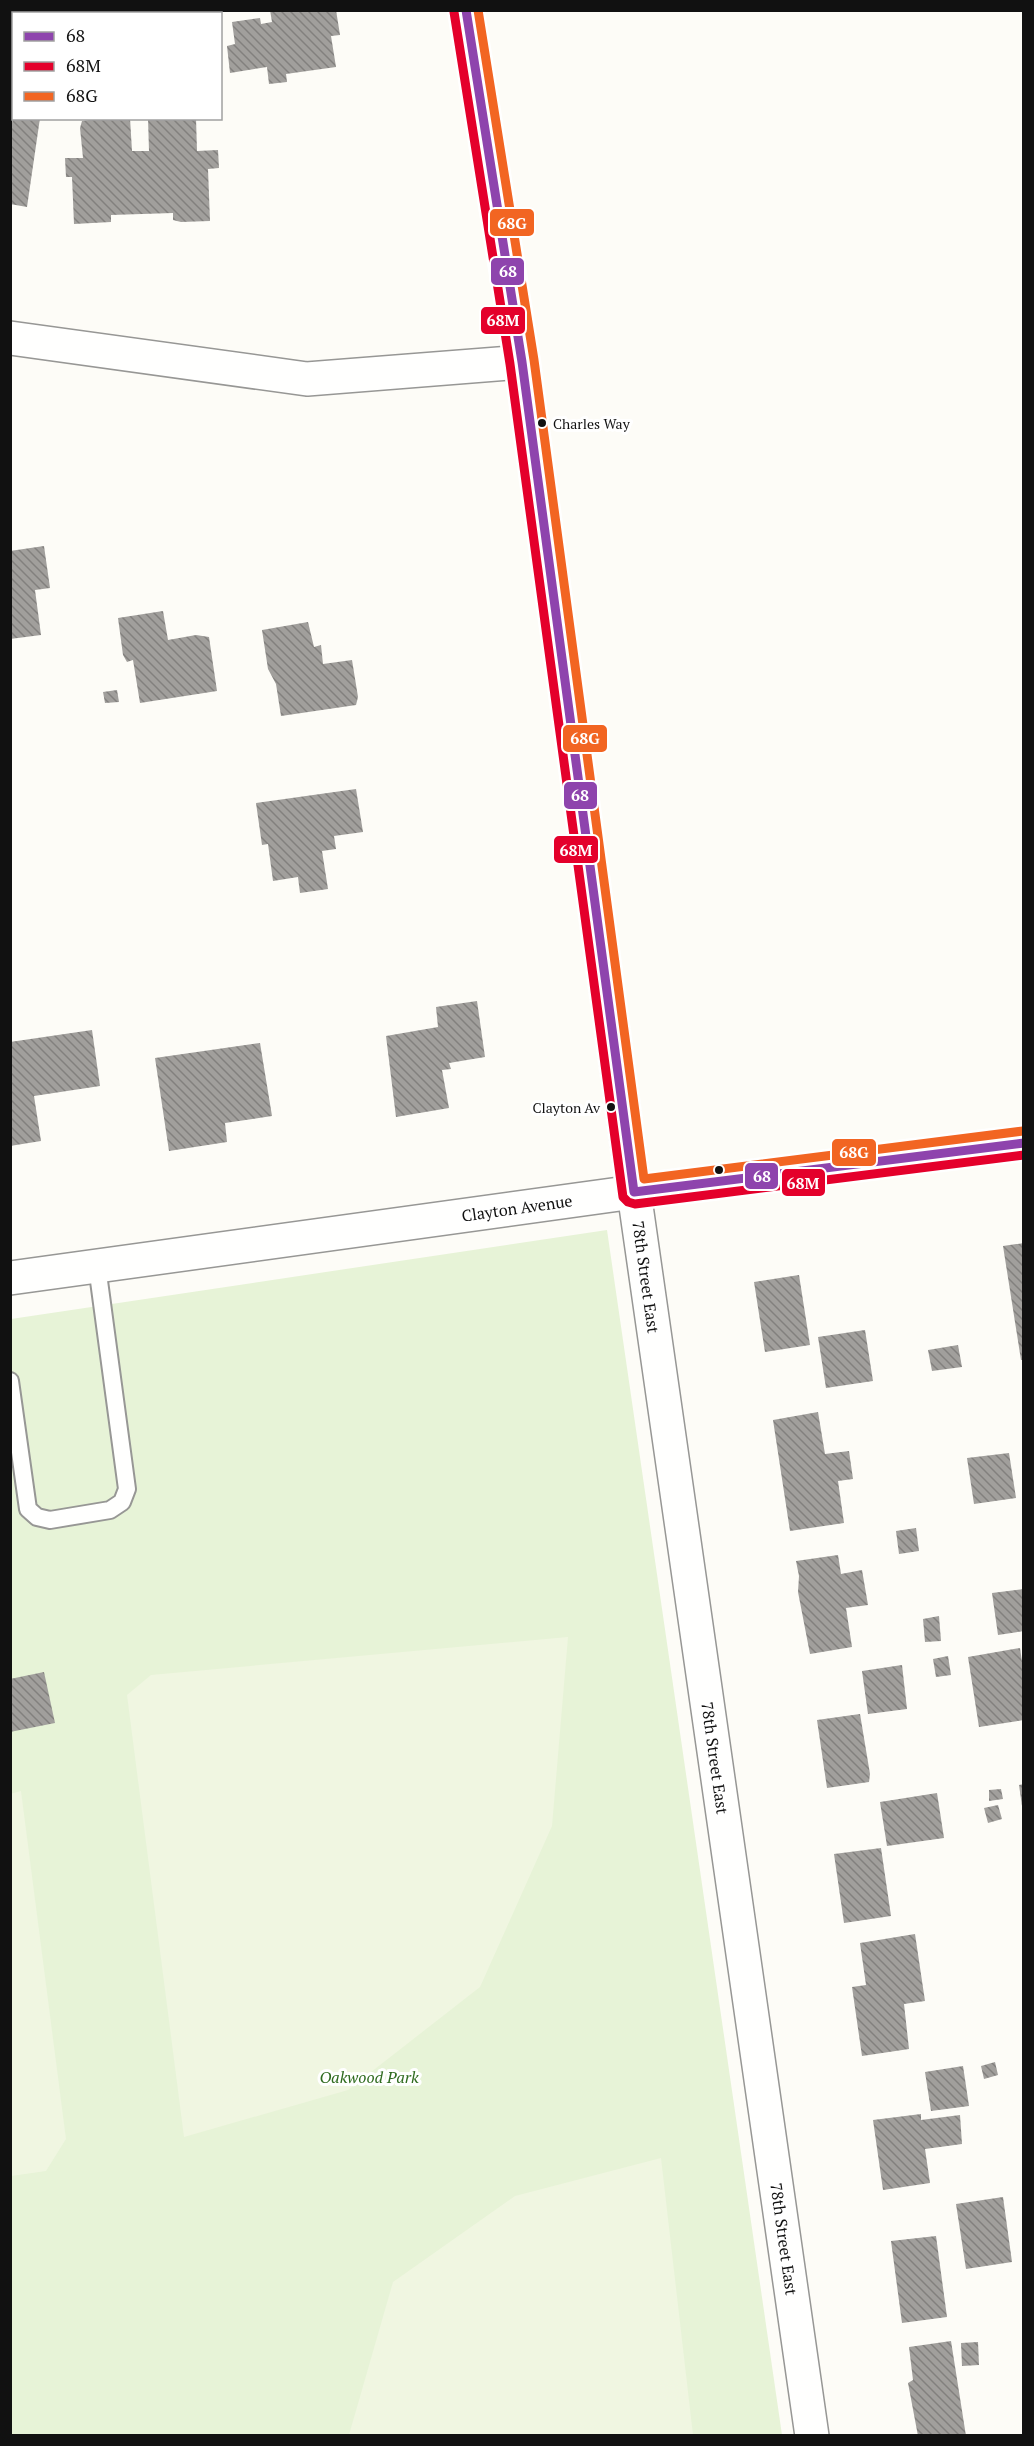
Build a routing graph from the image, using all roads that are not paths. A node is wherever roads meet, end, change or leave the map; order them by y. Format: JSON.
{"nodes":[{"id":1,"x":466,"y":10,"type":"edge"},
{"id":2,"x":10,"y":338,"type":"edge"},
{"id":3,"x":522,"y":363,"type":"junction"},
{"id":4,"x":1023,"y":1143,"type":"edge"},
{"id":5,"x":634,"y":1192,"type":"junction"},
{"id":6,"x":97,"y":1266,"type":"junction"},
{"id":7,"x":10,"y":1278,"type":"edge"},
{"id":8,"x":10,"y":1381,"type":"edge"},
{"id":9,"x":812,"y":2436,"type":"edge"}],
"edges":[{"from":1,"to":3,"type":"street","name":"78th Street East"},
{"from":2,"to":3,"type":"street"},
{"from":3,"to":5,"type":"street","name":"78th Street East"},
{"from":4,"to":5,"type":"street","name":"Clayton Avenue"},
{"from":5,"to":6,"type":"street","name":"Clayton Avenue"},
{"from":5,"to":9,"type":"street","name":"78th Street East"},
{"from":6,"to":7,"type":"street","name":"Clayton Avenue"},
{"from":6,"to":8,"type":"lane"}]}
